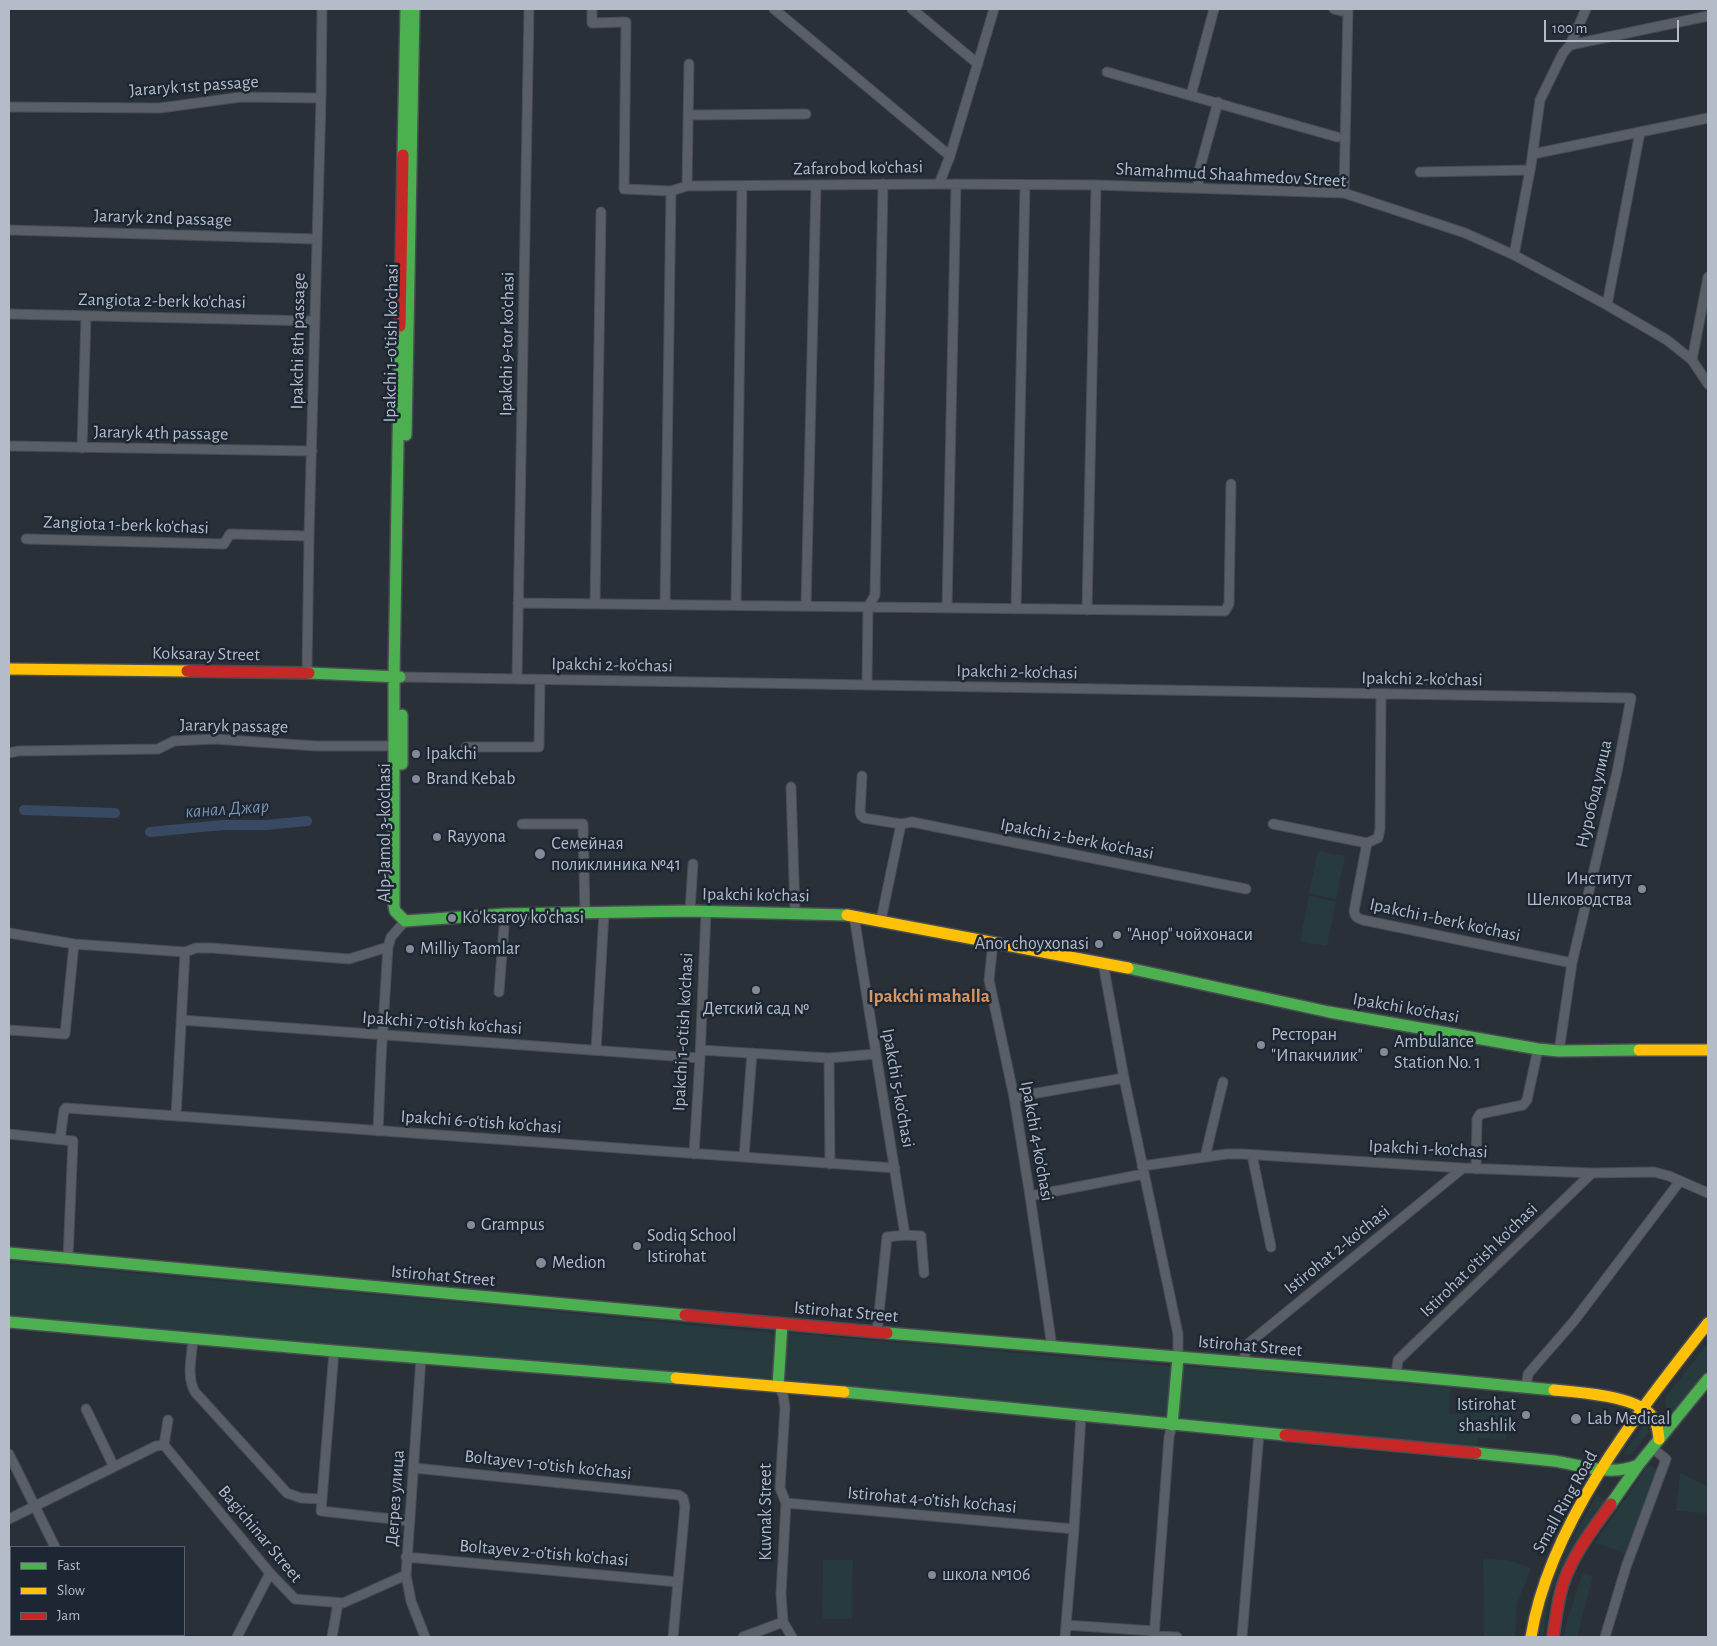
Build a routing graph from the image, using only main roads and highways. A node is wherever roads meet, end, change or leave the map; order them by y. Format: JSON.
{"nodes":[{"id":1,"x":406,"y":9,"type":"edge"},
{"id":2,"x":414,"y":9,"type":"edge"},
{"id":3,"x":9,"y":669,"type":"edge"},
{"id":4,"x":398,"y":677,"type":"junction"},
{"id":5,"x":405,"y":921,"type":"joint"},
{"id":6,"x":1708,"y":1050,"type":"edge"},
{"id":7,"x":9,"y":1253,"type":"edge"},
{"id":8,"x":9,"y":1322,"type":"edge"},
{"id":9,"x":1708,"y":1323,"type":"edge"},
{"id":10,"x":782,"y":1324,"type":"junction"},
{"id":11,"x":1178,"y":1358,"type":"junction"},
{"id":12,"x":1708,"y":1379,"type":"edge"},
{"id":13,"x":778,"y":1386,"type":"junction"},
{"id":14,"x":1643,"y":1408,"type":"junction"},
{"id":15,"x":1172,"y":1425,"type":"junction"},
{"id":16,"x":1656,"y":1444,"type":"junction"},
{"id":17,"x":1639,"y":1464,"type":"junction"},
{"id":18,"x":1600,"y":1470,"type":"junction"},
{"id":19,"x":1531,"y":1637,"type":"edge"},
{"id":20,"x":1552,"y":1637,"type":"edge"}],
"edges":[{"from":1,"to":4,"type":"main road","name":"Ipakchi 1-o'tish ko'chasi"},
{"from":2,"to":4,"type":"main road","name":"Ipakchi 1-o'tish ko'chasi"},
{"from":3,"to":4,"type":"main road","name":"Koksaray Street"},
{"from":4,"to":5,"type":"main road","name":"Alp-Jamol 3-ko'chasi"},
{"from":5,"to":6,"type":"main road","name":"Ipakchi ko'chasi"},
{"from":7,"to":10,"type":"main road","name":"Istirohat Street"},
{"from":8,"to":13,"type":"main road"},
{"from":9,"to":14,"type":"main road","name":"Small Ring Road"},
{"from":10,"to":11,"type":"main road","name":"Istirohat Street"},
{"from":10,"to":13,"type":"main road"},
{"from":11,"to":14,"type":"main road","name":"Istirohat Street"},
{"from":11,"to":15,"type":"main road"},
{"from":12,"to":16,"type":"main road","name":"Small Ring Road"},
{"from":13,"to":15,"type":"main road"},
{"from":14,"to":16,"type":"main road"},
{"from":14,"to":18,"type":"main road","name":"Small Ring Road"},
{"from":15,"to":18,"type":"main road"},
{"from":16,"to":17,"type":"main road","name":"Small Ring Road"},
{"from":17,"to":18,"type":"main road"},
{"from":17,"to":20,"type":"main road","name":"Small Ring Road"},
{"from":18,"to":19,"type":"main road","name":"Small Ring Road"}]}
